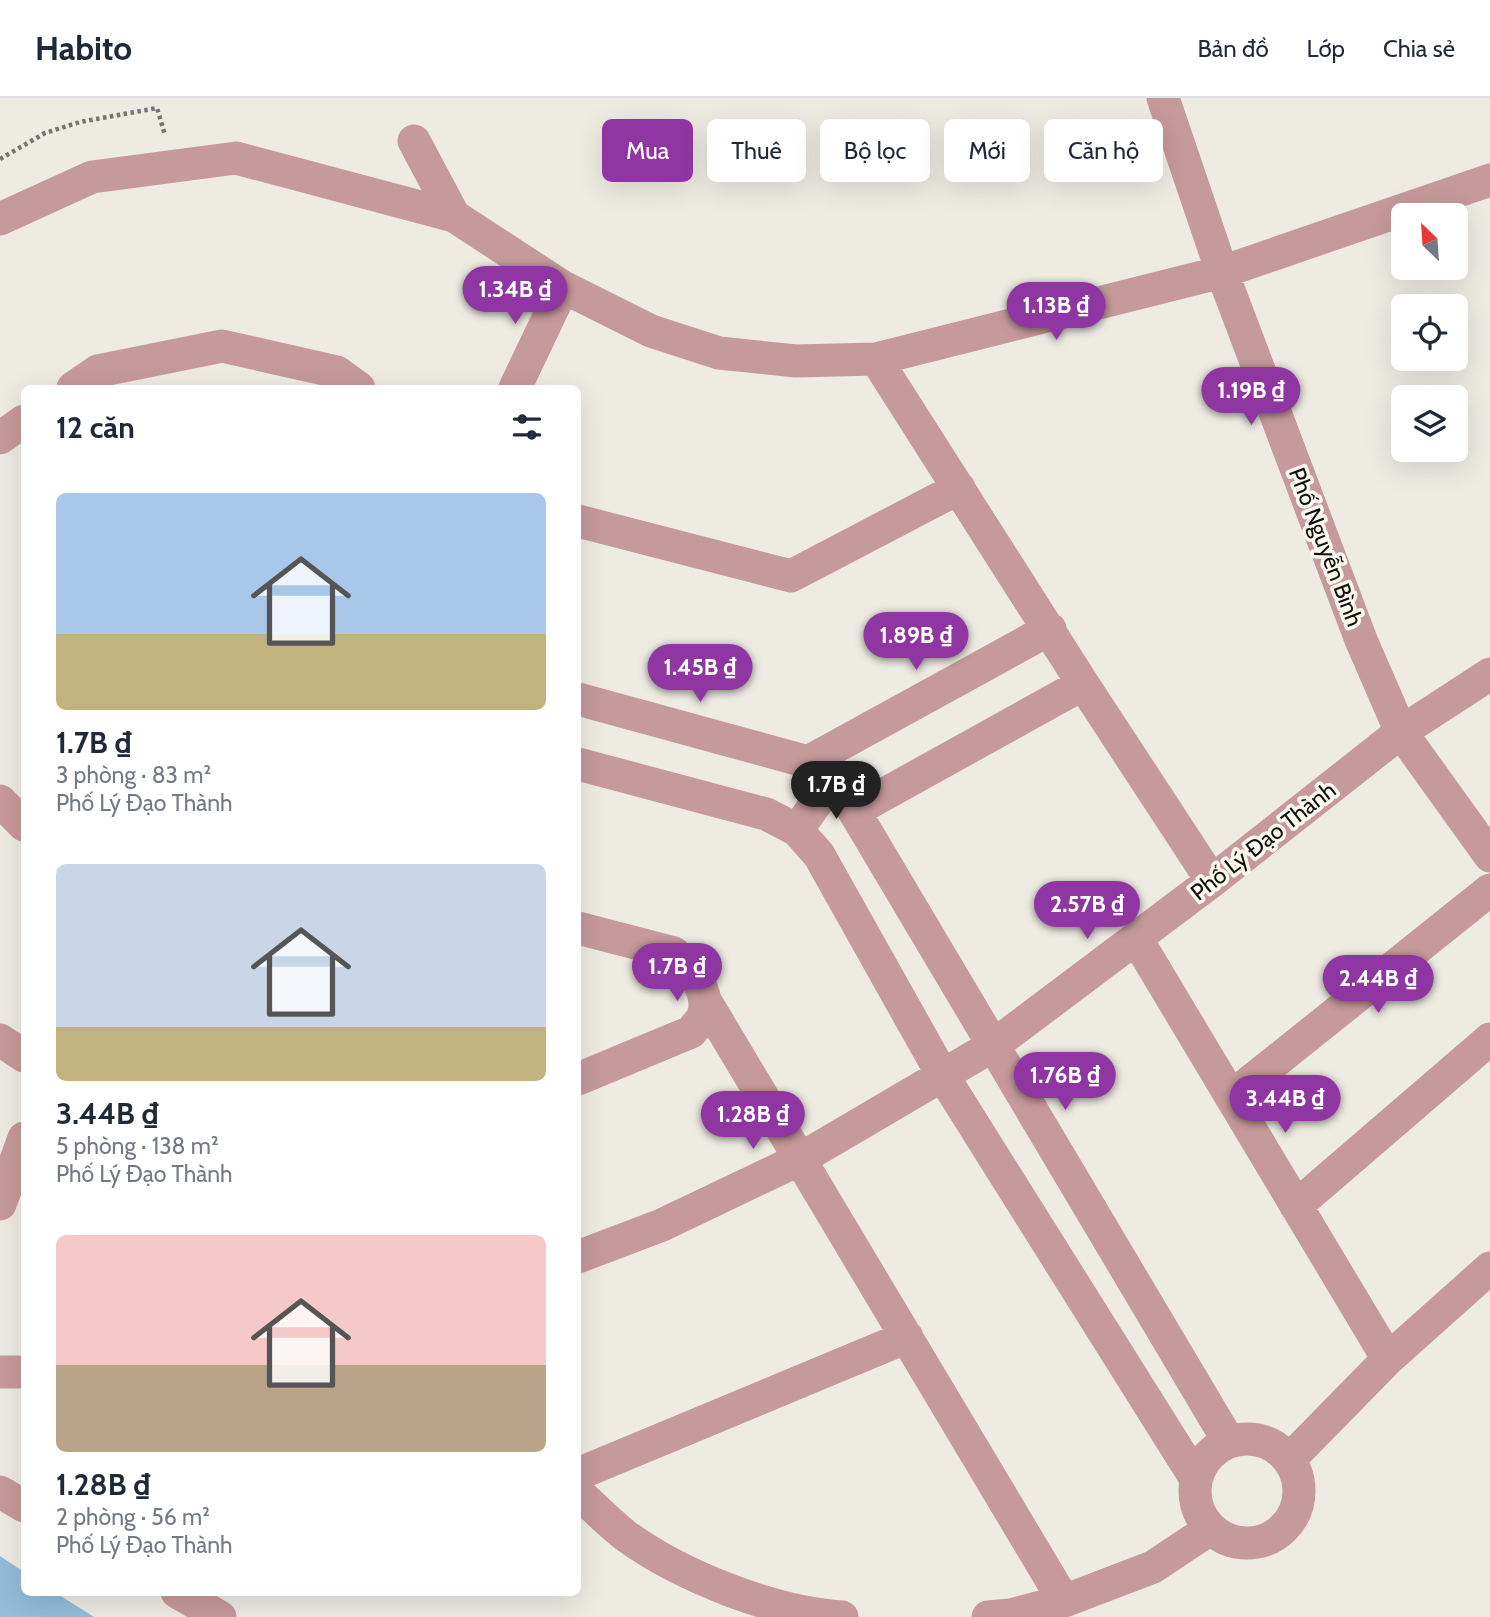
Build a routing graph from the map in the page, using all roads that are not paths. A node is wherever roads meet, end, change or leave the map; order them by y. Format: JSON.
{"nodes":[{"id":1,"x":1163,"y":98,"type":"edge"},
{"id":2,"x":414,"y":141,"type":"dead end"},
{"id":3,"x":1490,"y":180,"type":"edge"},
{"id":4,"x":453,"y":216,"type":"junction"},
{"id":5,"x":0,"y":219,"type":"edge"},
{"id":6,"x":1222,"y":272,"type":"junction"},
{"id":7,"x":563,"y":287,"type":"junction"},
{"id":8,"x":876,"y":359,"type":"junction"},
{"id":9,"x":78,"y":385,"type":"edge"},
{"id":10,"x":355,"y":385,"type":"edge"},
{"id":11,"x":516,"y":385,"type":"edge"},
{"id":12,"x":21,"y":423,"type":"edge"},
{"id":13,"x":0,"y":438,"type":"edge"},
{"id":14,"x":959,"y":488,"type":"junction"},
{"id":15,"x":581,"y":522,"type":"edge"},
{"id":16,"x":1050,"y":629,"type":"junction"},
{"id":17,"x":1490,"y":674,"type":"edge"},
{"id":18,"x":1083,"y":684,"type":"junction"},
{"id":19,"x":581,"y":700,"type":"edge"},
{"id":20,"x":1401,"y":732,"type":"junction"},
{"id":21,"x":581,"y":765,"type":"edge"},
{"id":22,"x":820,"y":771,"type":"junction"},
{"id":23,"x":0,"y":802,"type":"edge"},
{"id":24,"x":853,"y":811,"type":"junction"},
{"id":25,"x":21,"y":822,"type":"edge"},
{"id":26,"x":797,"y":830,"type":"junction"},
{"id":27,"x":1490,"y":856,"type":"edge"},
{"id":28,"x":1212,"y":881,"type":"junction"},
{"id":29,"x":1490,"y":890,"type":"edge"},
{"id":30,"x":581,"y":929,"type":"edge"},
{"id":31,"x":1136,"y":938,"type":"junction"},
{"id":32,"x":706,"y":1002,"type":"junction"},
{"id":33,"x":1490,"y":1039,"type":"edge"},
{"id":34,"x":0,"y":1040,"type":"edge"},
{"id":35,"x":994,"y":1045,"type":"junction"},
{"id":36,"x":21,"y":1053,"type":"edge"},
{"id":37,"x":943,"y":1076,"type":"junction"},
{"id":38,"x":581,"y":1078,"type":"edge"},
{"id":39,"x":1231,"y":1097,"type":"junction"},
{"id":40,"x":21,"y":1147,"type":"edge"},
{"id":41,"x":800,"y":1159,"type":"junction"},
{"id":42,"x":0,"y":1204,"type":"edge"},
{"id":43,"x":1296,"y":1206,"type":"junction"},
{"id":44,"x":581,"y":1256,"type":"edge"},
{"id":45,"x":1490,"y":1268,"type":"edge"},
{"id":46,"x":907,"y":1338,"type":"junction"},
{"id":47,"x":1388,"y":1359,"type":"junction"},
{"id":48,"x":0,"y":1372,"type":"edge"},
{"id":49,"x":21,"y":1372,"type":"edge"},
{"id":50,"x":1229,"y":1442,"type":"junction"},
{"id":51,"x":1289,"y":1460,"type":"junction"},
{"id":52,"x":581,"y":1473,"type":"edge"},
{"id":53,"x":1196,"y":1479,"type":"junction"},
{"id":54,"x":0,"y":1492,"type":"edge"},
{"id":55,"x":581,"y":1496,"type":"edge"},
{"id":56,"x":21,"y":1504,"type":"edge"},
{"id":57,"x":1210,"y":1529,"type":"junction"},
{"id":58,"x":184,"y":1596,"type":"edge"},
{"id":59,"x":1064,"y":1601,"type":"junction"},
{"id":60,"x":220,"y":1617,"type":"edge"},
{"id":61,"x":829,"y":1617,"type":"edge"},
{"id":62,"x":842,"y":1617,"type":"edge"},
{"id":63,"x":988,"y":1617,"type":"edge"}],
"edges":[{"from":1,"to":6,"type":"street","name":"Phố Nguyễn Bình"},
{"from":2,"to":4,"type":"street"},
{"from":3,"to":6,"type":"street"},
{"from":4,"to":5,"type":"street"},
{"from":4,"to":7,"type":"street"},
{"from":6,"to":8,"type":"street"},
{"from":6,"to":20,"type":"street","name":"Phố Nguyễn Bình"},
{"from":7,"to":8,"type":"street"},
{"from":7,"to":11,"type":"street"},
{"from":8,"to":14,"type":"street"},
{"from":9,"to":10,"type":"street"},
{"from":12,"to":13,"type":"street"},
{"from":14,"to":15,"type":"street"},
{"from":14,"to":16,"type":"street"},
{"from":16,"to":18,"type":"street"},
{"from":16,"to":22,"type":"street"},
{"from":17,"to":20,"type":"street","name":"Phố Lý Đạo Thành"},
{"from":18,"to":24,"type":"street"},
{"from":18,"to":28,"type":"street"},
{"from":19,"to":22,"type":"street"},
{"from":20,"to":27,"type":"street","name":"Phố Nguyễn Bình"},
{"from":20,"to":28,"type":"street","name":"Phố Lý Đạo Thành"},
{"from":21,"to":26,"type":"street"},
{"from":22,"to":24,"type":"street"},
{"from":22,"to":26,"type":"street"},
{"from":23,"to":25,"type":"street"},
{"from":24,"to":35,"type":"street"},
{"from":26,"to":37,"type":"street"},
{"from":28,"to":31,"type":"street","name":"Phố Lý Đạo Thành"},
{"from":29,"to":39,"type":"street"},
{"from":30,"to":32,"type":"street"},
{"from":31,"to":35,"type":"street","name":"Phố Lý Đạo Thành"},
{"from":31,"to":39,"type":"street"},
{"from":32,"to":38,"type":"street"},
{"from":32,"to":41,"type":"street"},
{"from":33,"to":43,"type":"street"},
{"from":34,"to":36,"type":"street"},
{"from":35,"to":37,"type":"street","name":"Phố Lý Đạo Thành"},
{"from":35,"to":50,"type":"street"},
{"from":37,"to":41,"type":"street","name":"Phố Lý Đạo Thành"},
{"from":37,"to":53,"type":"street"},
{"from":39,"to":43,"type":"street"},
{"from":40,"to":42,"type":"street"},
{"from":41,"to":44,"type":"street","name":"Phố Lý Đạo Thành"},
{"from":41,"to":46,"type":"street"},
{"from":43,"to":47,"type":"street"},
{"from":45,"to":47,"type":"street"},
{"from":46,"to":52,"type":"street"},
{"from":46,"to":59,"type":"street"},
{"from":47,"to":51,"type":"street"},
{"from":48,"to":49,"type":"street"},
{"from":50,"to":51,"type":"street"},
{"from":50,"to":53,"type":"street"},
{"from":51,"to":57,"type":"street"},
{"from":53,"to":57,"type":"street"},
{"from":54,"to":56,"type":"street"},
{"from":55,"to":61,"type":"street"},
{"from":57,"to":59,"type":"street"},
{"from":58,"to":60,"type":"street"},
{"from":59,"to":63,"type":"street"},
{"from":61,"to":62,"type":"street"}]}
